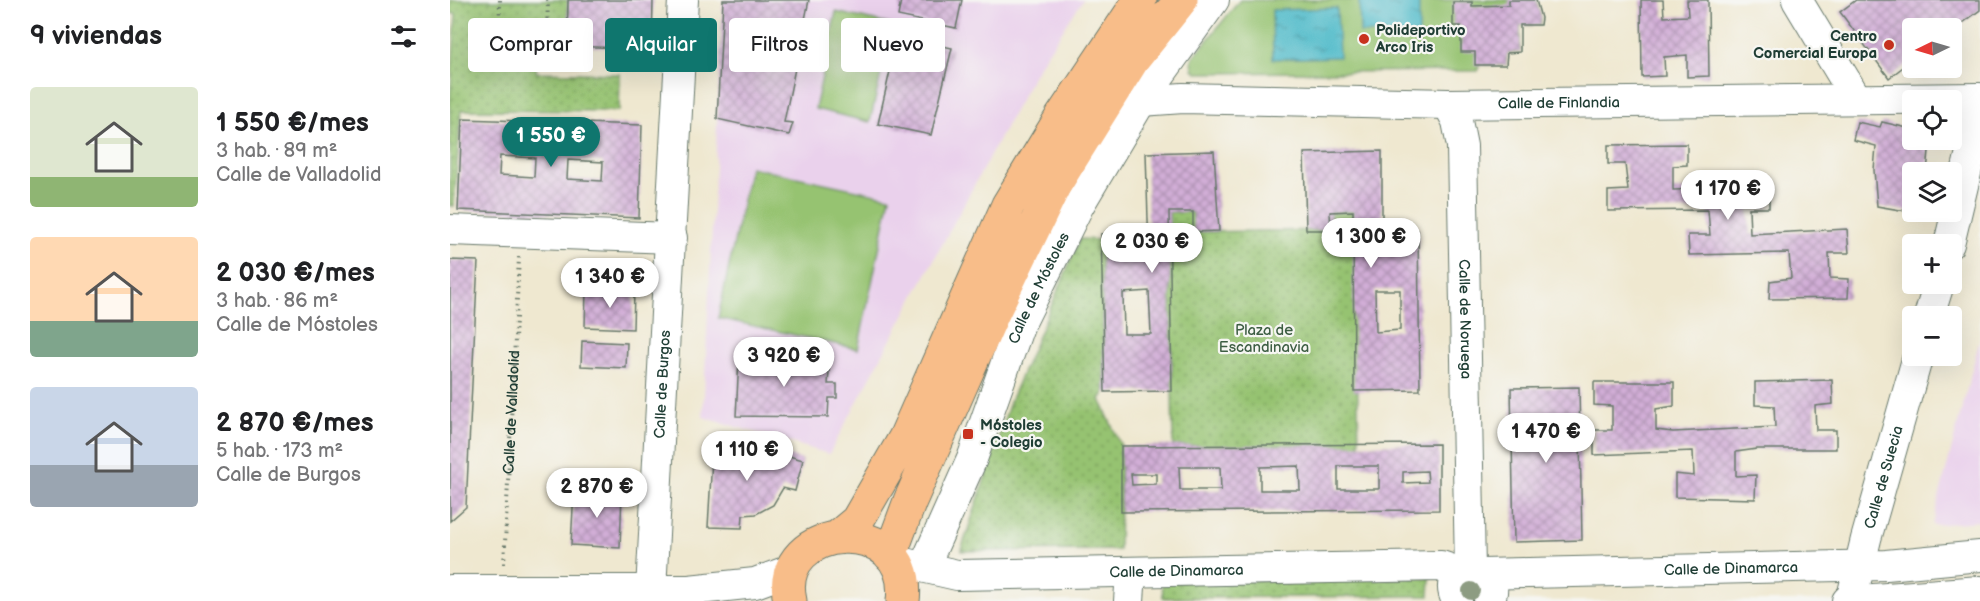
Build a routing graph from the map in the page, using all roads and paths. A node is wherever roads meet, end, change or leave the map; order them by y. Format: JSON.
{"nodes":[{"id":1,"x":500,"y":0,"type":"edge"},
{"id":2,"x":548,"y":0,"type":"edge"},
{"id":3,"x":683,"y":0,"type":"edge"},
{"id":4,"x":1140,"y":0,"type":"edge"},
{"id":5,"x":1180,"y":0,"type":"edge"},
{"id":6,"x":1214,"y":0,"type":"edge"},
{"id":7,"x":1797,"y":0,"type":"edge"},
{"id":8,"x":499,"y":18,"type":"edge"},
{"id":9,"x":547,"y":18,"type":"edge"},
{"id":10,"x":1856,"y":98,"type":"junction"},
{"id":11,"x":1979,"y":98,"type":"edge"},
{"id":12,"x":1141,"y":101,"type":"junction"},
{"id":13,"x":1448,"y":104,"type":"junction"},
{"id":14,"x":450,"y":230,"type":"edge"},
{"id":15,"x":521,"y":233,"type":"junction"},
{"id":16,"x":1951,"y":234,"type":"edge"},
{"id":17,"x":672,"y":238,"type":"junction"},
{"id":18,"x":1915,"y":366,"type":"edge"},
{"id":19,"x":838,"y":536,"type":"junction"},
{"id":20,"x":1980,"y":556,"type":"edge"},
{"id":21,"x":902,"y":561,"type":"junction"},
{"id":22,"x":1860,"y":565,"type":"junction"},
{"id":23,"x":793,"y":569,"type":"junction"},
{"id":24,"x":1472,"y":584,"type":"edge"},
{"id":25,"x":1130,"y":587,"type":"edge"},
{"id":26,"x":651,"y":590,"type":"junction"},
{"id":27,"x":450,"y":591,"type":"edge"},
{"id":28,"x":502,"y":591,"type":"junction"},
{"id":29,"x":1980,"y":591,"type":"edge"},
{"id":30,"x":790,"y":601,"type":"edge"},
{"id":31,"x":903,"y":601,"type":"edge"},
{"id":32,"x":1850,"y":601,"type":"edge"}],
"edges":[{"from":1,"to":8,"type":"path"},
{"from":2,"to":9,"type":"path"},
{"from":3,"to":17,"type":"street","name":"Calle de Burgos"},
{"from":4,"to":19,"type":"main road"},
{"from":5,"to":21,"type":"main road","name":"Calle de Móstoles"},
{"from":6,"to":12,"type":"street","name":"Calle de Móstoles"},
{"from":7,"to":10,"type":"street"},
{"from":10,"to":11,"type":"street","name":"Calle de Finlandia"},
{"from":10,"to":13,"type":"street","name":"Calle de Finlandia"},
{"from":11,"to":16,"type":"street"},
{"from":12,"to":13,"type":"street","name":"Calle de Finlandia"},
{"from":12,"to":21,"type":"street","name":"Calle de Móstoles"},
{"from":13,"to":24,"type":"street","name":"Calle de Noruega"},
{"from":14,"to":15,"type":"street"},
{"from":15,"to":17,"type":"street"},
{"from":15,"to":28,"type":"path","name":"Calle de Valladolid"},
{"from":17,"to":26,"type":"street","name":"Calle de Burgos"},
{"from":18,"to":22,"type":"street","name":"Calle de Suecia"},
{"from":19,"to":21,"type":"main road"},
{"from":19,"to":23,"type":"main road"},
{"from":20,"to":22,"type":"street","name":"Calle de Dinamarca"},
{"from":21,"to":25,"type":"street","name":"Calle de Dinamarca"},
{"from":21,"to":31,"type":"main road"},
{"from":22,"to":24,"type":"street","name":"Calle de Dinamarca"},
{"from":22,"to":32,"type":"street","name":"Calle de Suecia"},
{"from":23,"to":26,"type":"street"},
{"from":23,"to":30,"type":"main road"},
{"from":24,"to":25,"type":"street","name":"Calle de Dinamarca"},
{"from":26,"to":28,"type":"street"},
{"from":27,"to":28,"type":"street"},
{"from":29,"to":32,"type":"street"}]}
